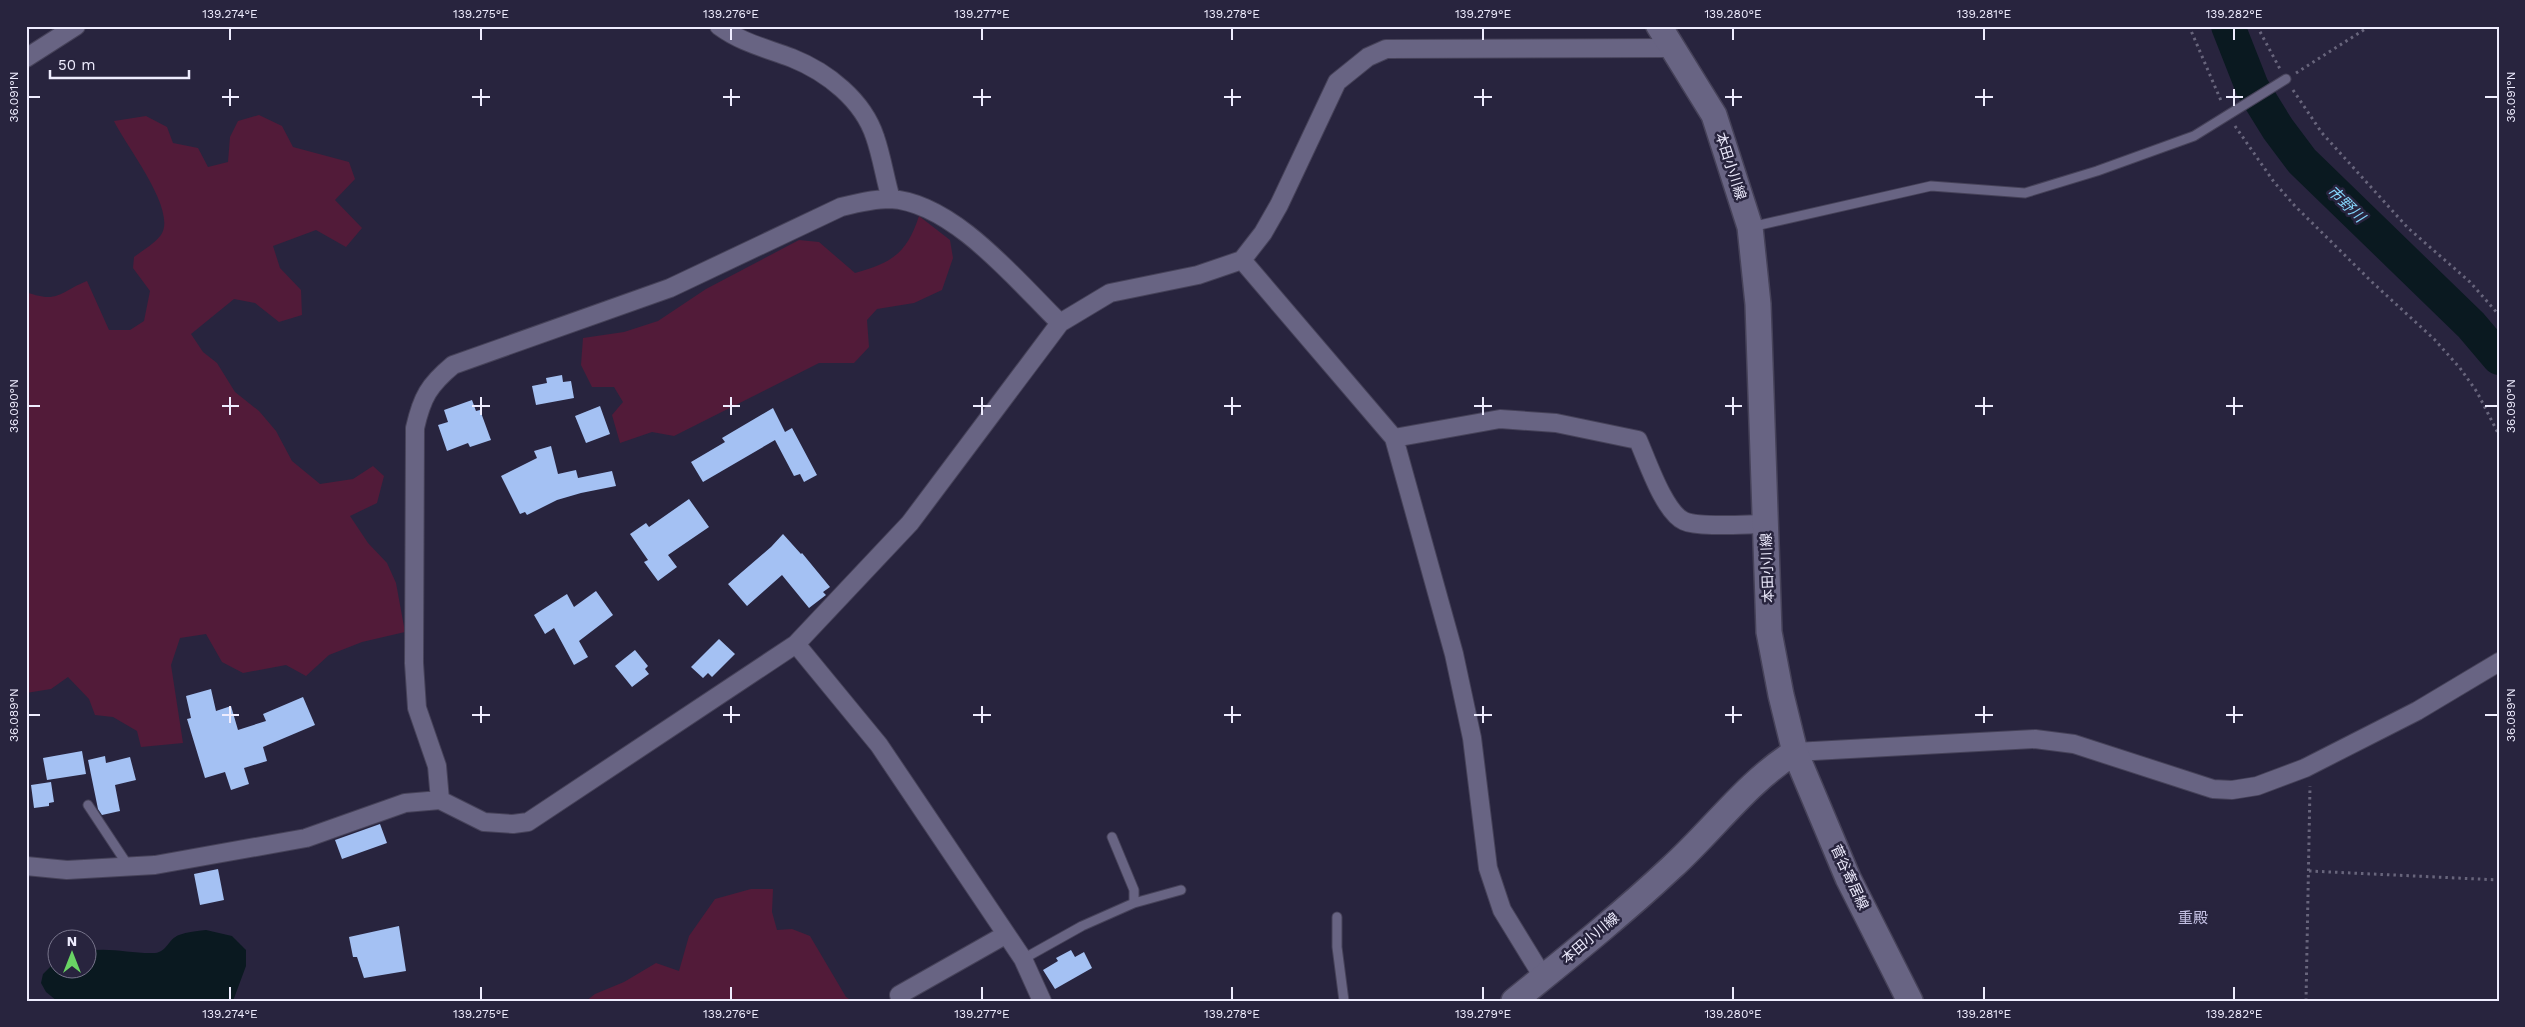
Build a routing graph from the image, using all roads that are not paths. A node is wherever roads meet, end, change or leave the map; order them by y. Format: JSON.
{"nodes":[{"id":1,"x":76,"y":26,"type":"edge"},
{"id":2,"x":719,"y":26,"type":"edge"},
{"id":3,"x":1659,"y":26,"type":"edge"},
{"id":4,"x":1674,"y":48,"type":"junction"},
{"id":5,"x":26,"y":58,"type":"edge"},
{"id":6,"x":2286,"y":79,"type":"road end"},
{"id":7,"x":891,"y":200,"type":"junction"},
{"id":8,"x":1750,"y":227,"type":"junction"},
{"id":9,"x":1242,"y":260,"type":"junction"},
{"id":10,"x":1060,"y":323,"type":"junction"},
{"id":11,"x":1394,"y":438,"type":"junction"},
{"id":12,"x":1766,"y":524,"type":"junction"},
{"id":13,"x":796,"y":644,"type":"junction"},
{"id":14,"x":2499,"y":662,"type":"edge"},
{"id":15,"x":1795,"y":752,"type":"junction"},
{"id":16,"x":440,"y":800,"type":"junction"},
{"id":17,"x":88,"y":805,"type":"dead end"},
{"id":18,"x":1112,"y":837,"type":"dead end"},
{"id":19,"x":26,"y":866,"type":"edge"},
{"id":20,"x":129,"y":868,"type":"junction"},
{"id":21,"x":1181,"y":890,"type":"dead end"},
{"id":22,"x":1134,"y":904,"type":"junction"},
{"id":23,"x":1337,"y":917,"type":"dead end"},
{"id":24,"x":1005,"y":935,"type":"junction"},
{"id":25,"x":1023,"y":959,"type":"junction"},
{"id":26,"x":1543,"y":977,"type":"junction"},
{"id":27,"x":901,"y":1001,"type":"edge"},
{"id":28,"x":1042,"y":1001,"type":"edge"},
{"id":29,"x":1344,"y":1001,"type":"edge"},
{"id":30,"x":1514,"y":1001,"type":"edge"},
{"id":31,"x":1910,"y":1001,"type":"edge"}],
"edges":[{"from":1,"to":5,"type":"street"},
{"from":2,"to":7,"type":"street"},
{"from":3,"to":4,"type":"main road","name":"本田小川線"},
{"from":4,"to":8,"type":"main road","name":"本田小川線"},
{"from":4,"to":9,"type":"street"},
{"from":6,"to":8,"type":"lane"},
{"from":7,"to":10,"type":"street"},
{"from":7,"to":16,"type":"street"},
{"from":8,"to":12,"type":"main road","name":"本田小川線"},
{"from":9,"to":10,"type":"street"},
{"from":9,"to":11,"type":"street"},
{"from":10,"to":13,"type":"street"},
{"from":11,"to":12,"type":"street"},
{"from":11,"to":26,"type":"street"},
{"from":12,"to":15,"type":"main road","name":"本田小川線"},
{"from":13,"to":16,"type":"street"},
{"from":13,"to":24,"type":"street"},
{"from":14,"to":15,"type":"street"},
{"from":15,"to":26,"type":"main road","name":"本田小川線"},
{"from":15,"to":31,"type":"main road","name":"菅谷寄居線"},
{"from":16,"to":20,"type":"street"},
{"from":17,"to":20,"type":"lane"},
{"from":18,"to":22,"type":"lane"},
{"from":19,"to":20,"type":"street"},
{"from":21,"to":22,"type":"lane"},
{"from":22,"to":25,"type":"lane"},
{"from":23,"to":29,"type":"lane"},
{"from":24,"to":25,"type":"street"},
{"from":24,"to":27,"type":"street"},
{"from":25,"to":28,"type":"street"},
{"from":26,"to":30,"type":"main road","name":"本田小川線"}]}
